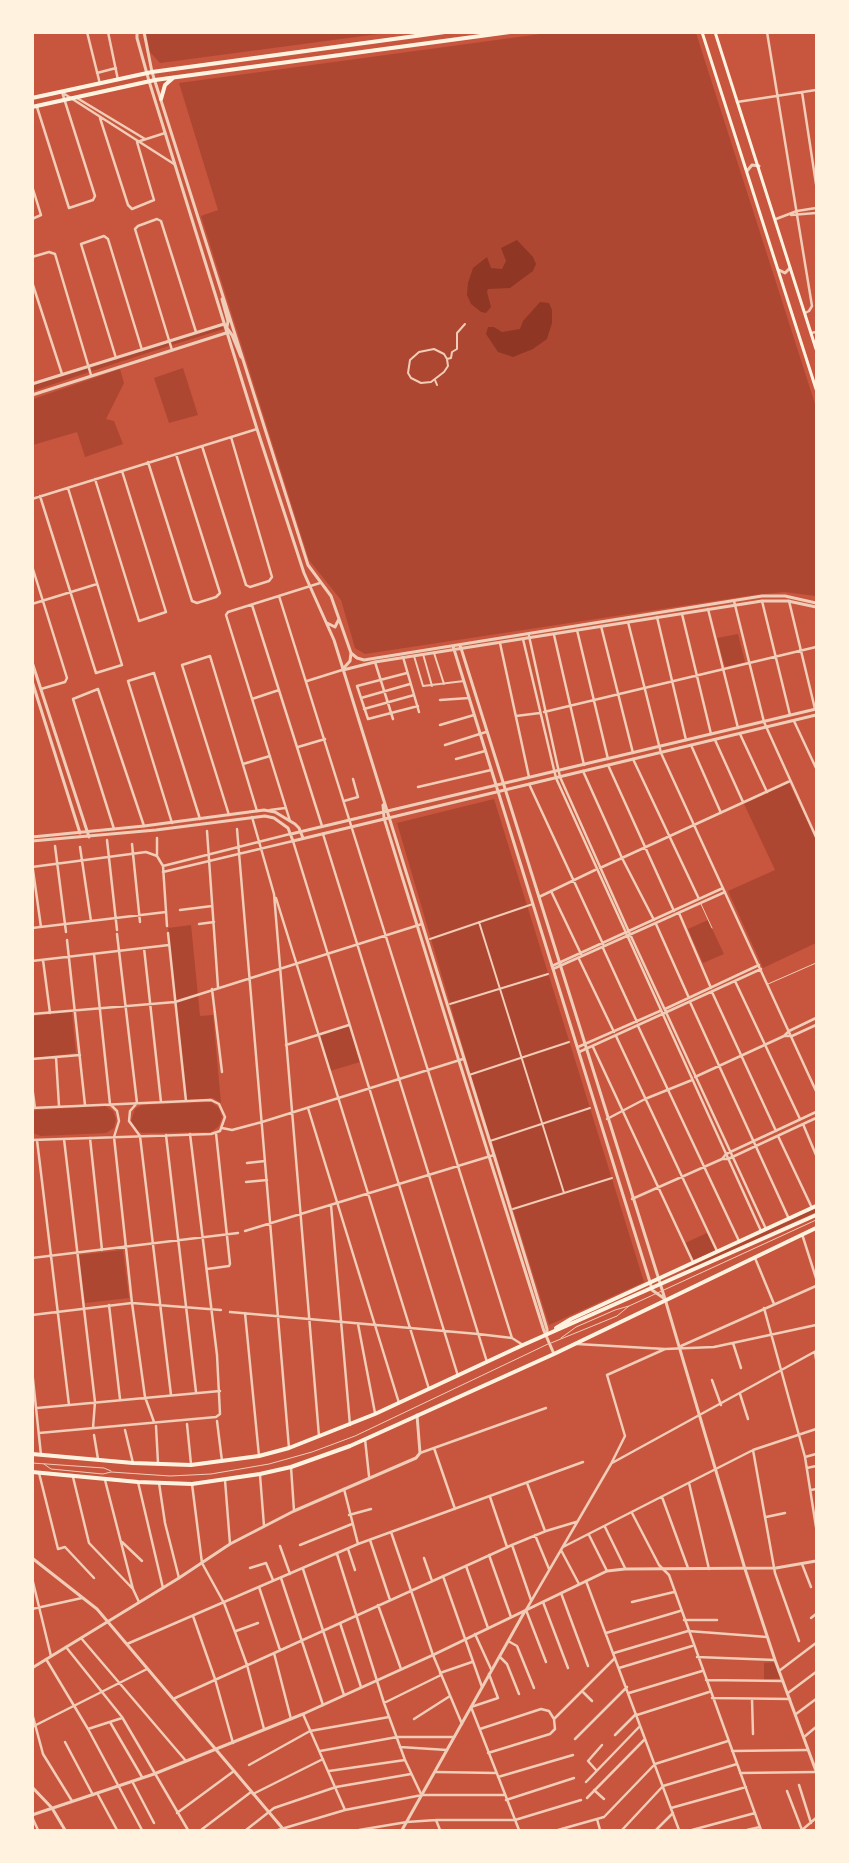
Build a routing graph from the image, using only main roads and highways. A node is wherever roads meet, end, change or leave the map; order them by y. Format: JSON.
{"nodes":[{"id":1,"x":445,"y":32,"type":"edge"},
{"id":2,"x":454,"y":32,"type":"edge"},
{"id":3,"x":510,"y":32,"type":"edge"},
{"id":4,"x":702,"y":32,"type":"edge"},
{"id":5,"x":715,"y":32,"type":"edge"},
{"id":6,"x":433,"y":34,"type":"junction"},
{"id":7,"x":455,"y":40,"type":"junction"},
{"id":8,"x":434,"y":43,"type":"junction"},
{"id":9,"x":174,"y":77,"type":"junction"},
{"id":10,"x":32,"y":98,"type":"edge"},
{"id":11,"x":161,"y":99,"type":"road end"},
{"id":12,"x":35,"y":107,"type":"edge"},
{"id":13,"x":816,"y":349,"type":"edge"},
{"id":14,"x":816,"y":389,"type":"edge"},
{"id":15,"x":814,"y":1207,"type":"edge"},
{"id":16,"x":816,"y":1215,"type":"edge"},
{"id":17,"x":816,"y":1228,"type":"edge"},
{"id":18,"x":547,"y":1334,"type":"junction"},
{"id":19,"x":32,"y":1454,"type":"edge"},
{"id":20,"x":32,"y":1472,"type":"edge"}],
"edges":[{"from":1,"to":6,"type":"main road"},
{"from":2,"to":7,"type":"main road"},
{"from":3,"to":7,"type":"main road"},
{"from":4,"to":14,"type":"main road"},
{"from":5,"to":13,"type":"main road"},
{"from":6,"to":8,"type":"main road"},
{"from":6,"to":10,"type":"main road"},
{"from":7,"to":8,"type":"main road"},
{"from":8,"to":9,"type":"main road"},
{"from":9,"to":11,"type":"main road"},
{"from":9,"to":12,"type":"main road"},
{"from":15,"to":18,"type":"main road"},
{"from":16,"to":18,"type":"main road"},
{"from":17,"to":20,"type":"main road"},
{"from":18,"to":19,"type":"main road"}]}
